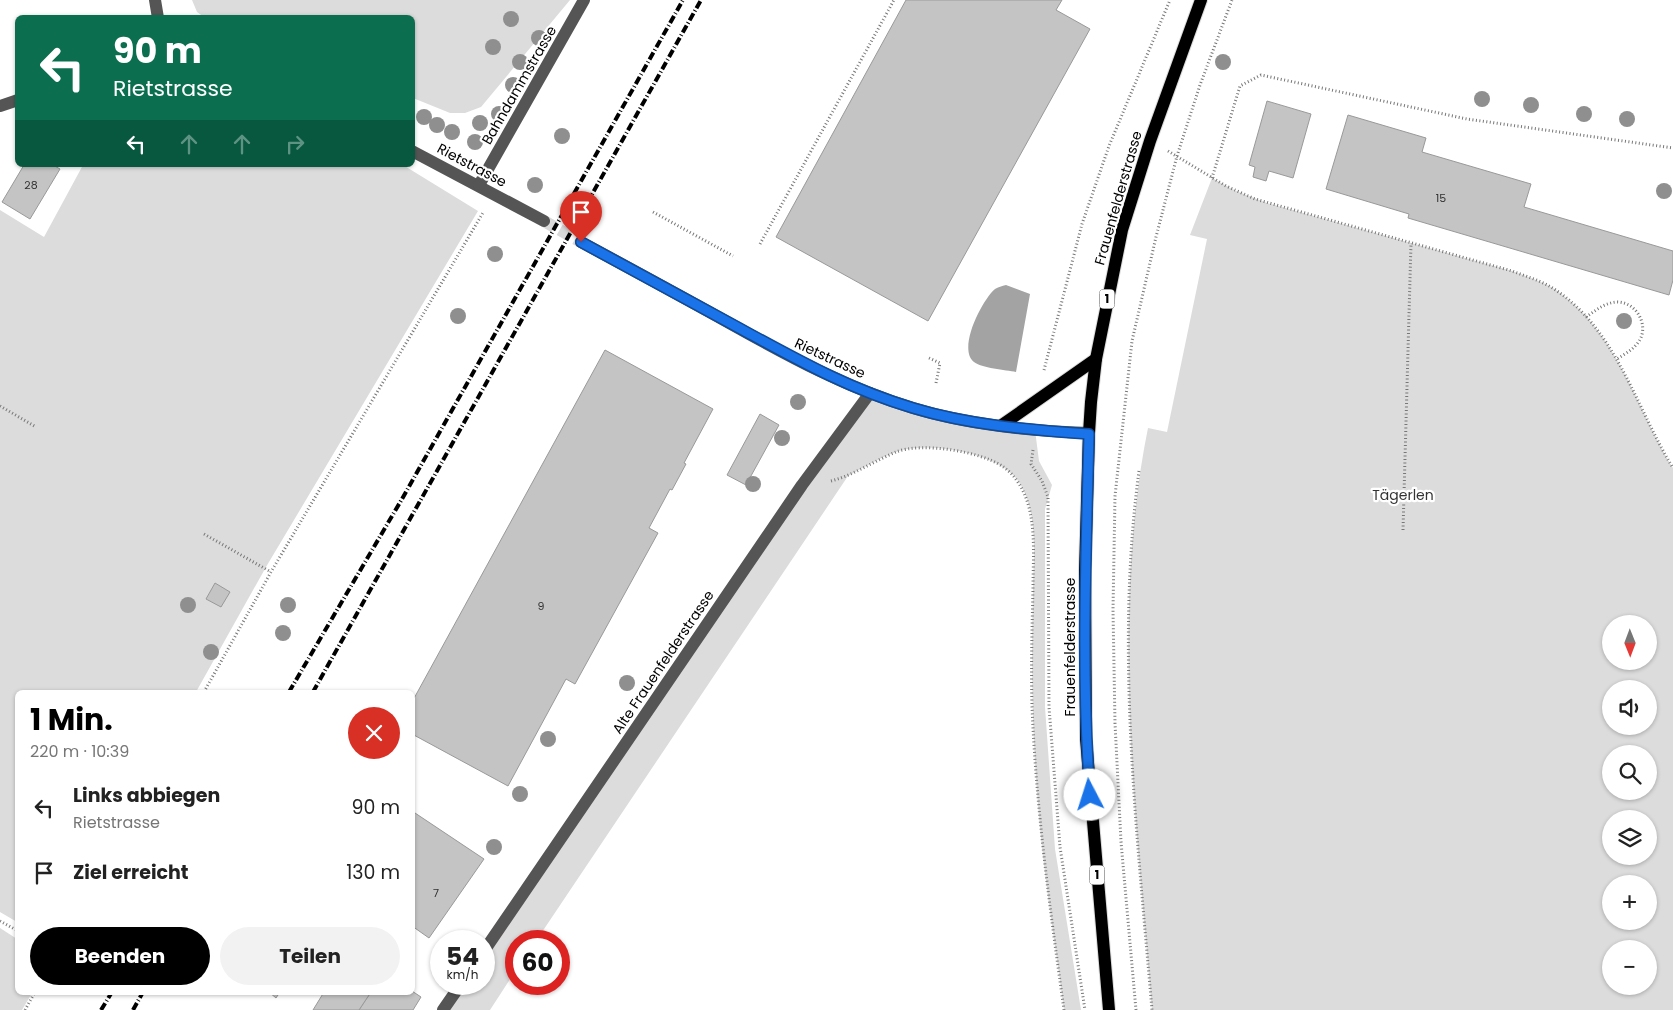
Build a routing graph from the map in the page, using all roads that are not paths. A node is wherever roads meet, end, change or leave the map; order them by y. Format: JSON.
{"nodes":[{"id":1,"x":155,"y":0,"type":"edge"},
{"id":2,"x":584,"y":0,"type":"edge"},
{"id":3,"x":1201,"y":0,"type":"edge"},
{"id":4,"x":158,"y":15,"type":"edge"},
{"id":5,"x":15,"y":101,"type":"edge"},
{"id":6,"x":0,"y":106,"type":"edge"},
{"id":7,"x":415,"y":153,"type":"edge"},
{"id":8,"x":479,"y":185,"type":"junction"},
{"id":9,"x":544,"y":221,"type":"tunnel mouth"},
{"id":10,"x":581,"y":242,"type":"tunnel mouth"},
{"id":11,"x":1096,"y":358,"type":"junction"},
{"id":12,"x":870,"y":393,"type":"junction"},
{"id":13,"x":1002,"y":426,"type":"junction"},
{"id":14,"x":1089,"y":434,"type":"junction"},
{"id":15,"x":495,"y":935,"type":"edge"},
{"id":16,"x":453,"y":995,"type":"edge"},
{"id":17,"x":443,"y":1010,"type":"edge"},
{"id":18,"x":1109,"y":1010,"type":"edge"}],
"edges":[{"from":1,"to":4,"type":"street"},
{"from":2,"to":8,"type":"street","name":"Bahndammstrasse"},
{"from":3,"to":11,"type":"main road","name":"Frauenfelderstrasse","number":"1"},
{"from":5,"to":6,"type":"street"},
{"from":7,"to":8,"type":"street","name":"Rietstrasse"},
{"from":8,"to":9,"type":"street","name":"Rietstrasse"},
{"from":10,"to":12,"type":"street","name":"Rietstrasse"},
{"from":11,"to":13,"type":"main road"},
{"from":11,"to":14,"type":"main road","name":"Frauenfelderstrasse","number":"1"},
{"from":12,"to":13,"type":"street","name":"Rietstrasse"},
{"from":12,"to":15,"type":"street","name":"Alte Frauenfelderstrasse"},
{"from":13,"to":14,"type":"street","name":"Rietstrasse"},
{"from":14,"to":18,"type":"main road","name":"Frauenfelderstrasse","number":"1"},
{"from":16,"to":17,"type":"street"}]}
